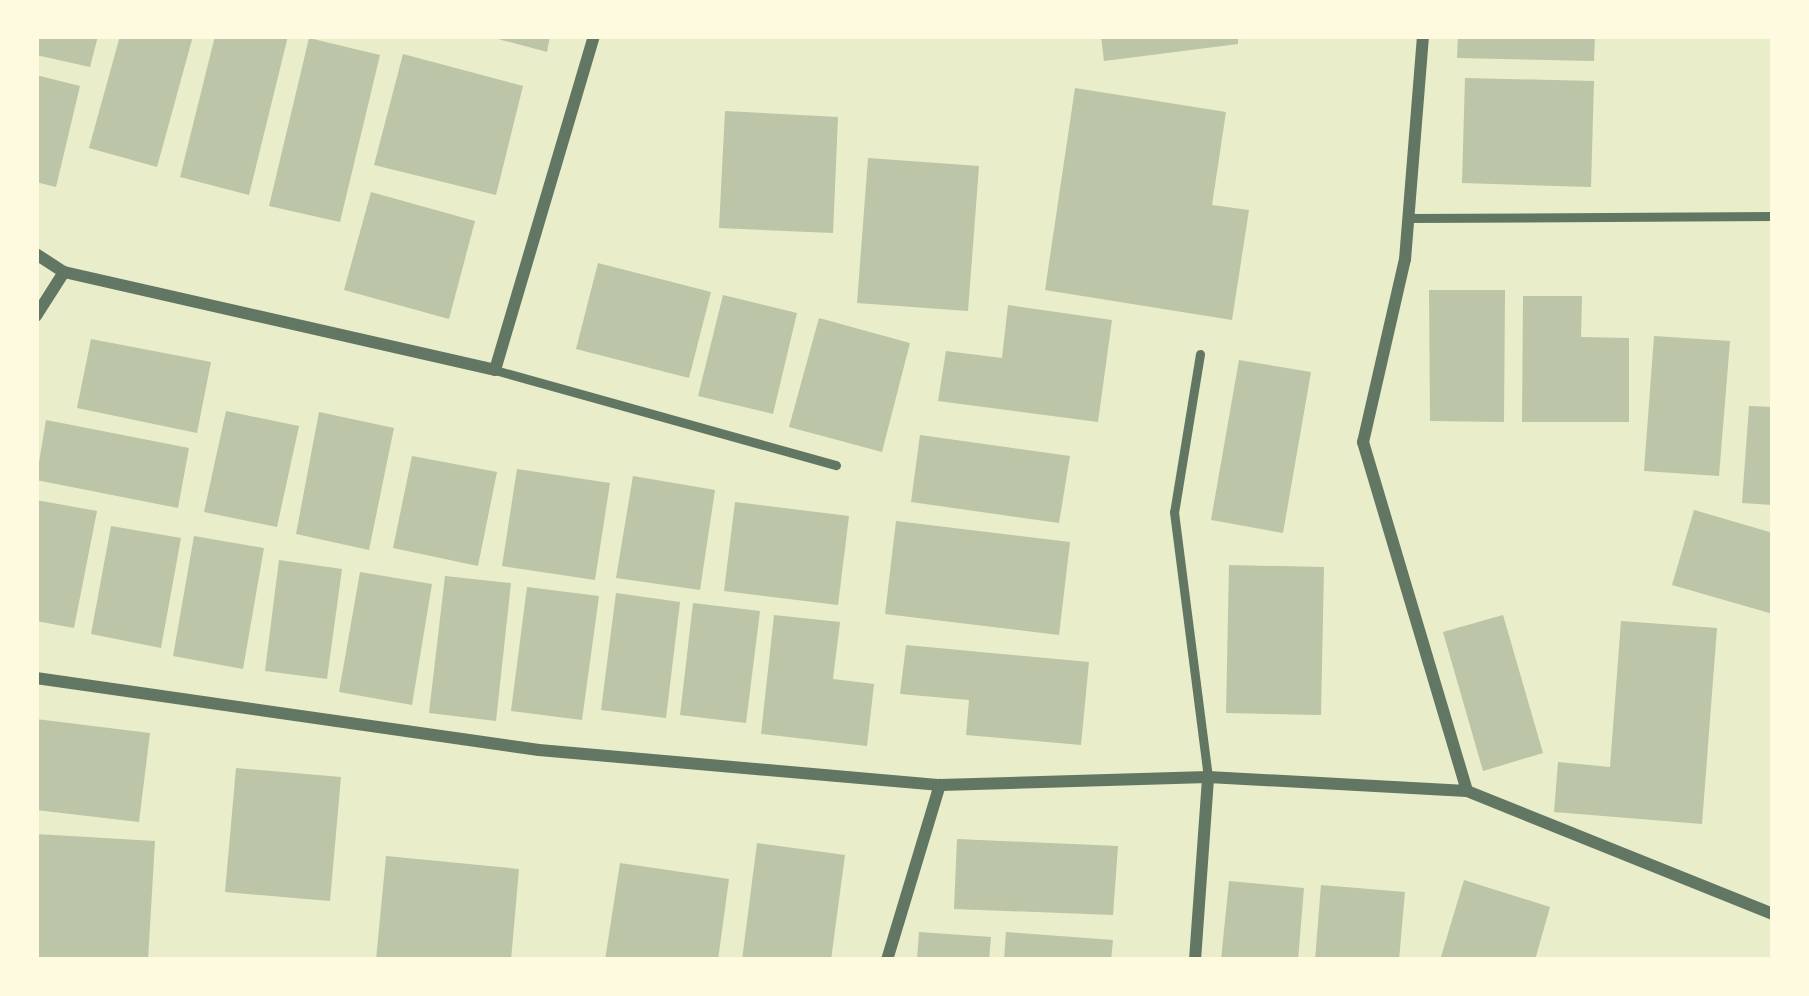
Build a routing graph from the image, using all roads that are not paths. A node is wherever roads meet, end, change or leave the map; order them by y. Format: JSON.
{"nodes":[{"id":1,"x":594,"y":36,"type":"edge"},
{"id":2,"x":1423,"y":36,"type":"edge"},
{"id":3,"x":1773,"y":216,"type":"edge"},
{"id":4,"x":1408,"y":218,"type":"junction"},
{"id":5,"x":36,"y":254,"type":"edge"},
{"id":6,"x":64,"y":272,"type":"junction"},
{"id":7,"x":36,"y":316,"type":"edge"},
{"id":8,"x":1200,"y":354,"type":"dead end"},
{"id":9,"x":495,"y":370,"type":"junction"},
{"id":10,"x":836,"y":465,"type":"dead end"},
{"id":11,"x":36,"y":678,"type":"edge"},
{"id":12,"x":1208,"y":777,"type":"junction"},
{"id":13,"x":940,"y":785,"type":"junction"},
{"id":14,"x":1467,"y":790,"type":"junction"},
{"id":15,"x":1773,"y":914,"type":"edge"},
{"id":16,"x":886,"y":960,"type":"edge"},
{"id":17,"x":1196,"y":960,"type":"edge"}],
"edges":[{"from":1,"to":9,"type":"street"},
{"from":2,"to":4,"type":"street"},
{"from":3,"to":4,"type":"lane"},
{"from":4,"to":14,"type":"street"},
{"from":5,"to":6,"type":"street"},
{"from":6,"to":7,"type":"street"},
{"from":6,"to":9,"type":"street"},
{"from":8,"to":12,"type":"lane"},
{"from":9,"to":10,"type":"lane"},
{"from":11,"to":13,"type":"street"},
{"from":12,"to":13,"type":"street"},
{"from":12,"to":14,"type":"street"},
{"from":12,"to":17,"type":"street"},
{"from":13,"to":16,"type":"street"},
{"from":14,"to":15,"type":"street"}]}
